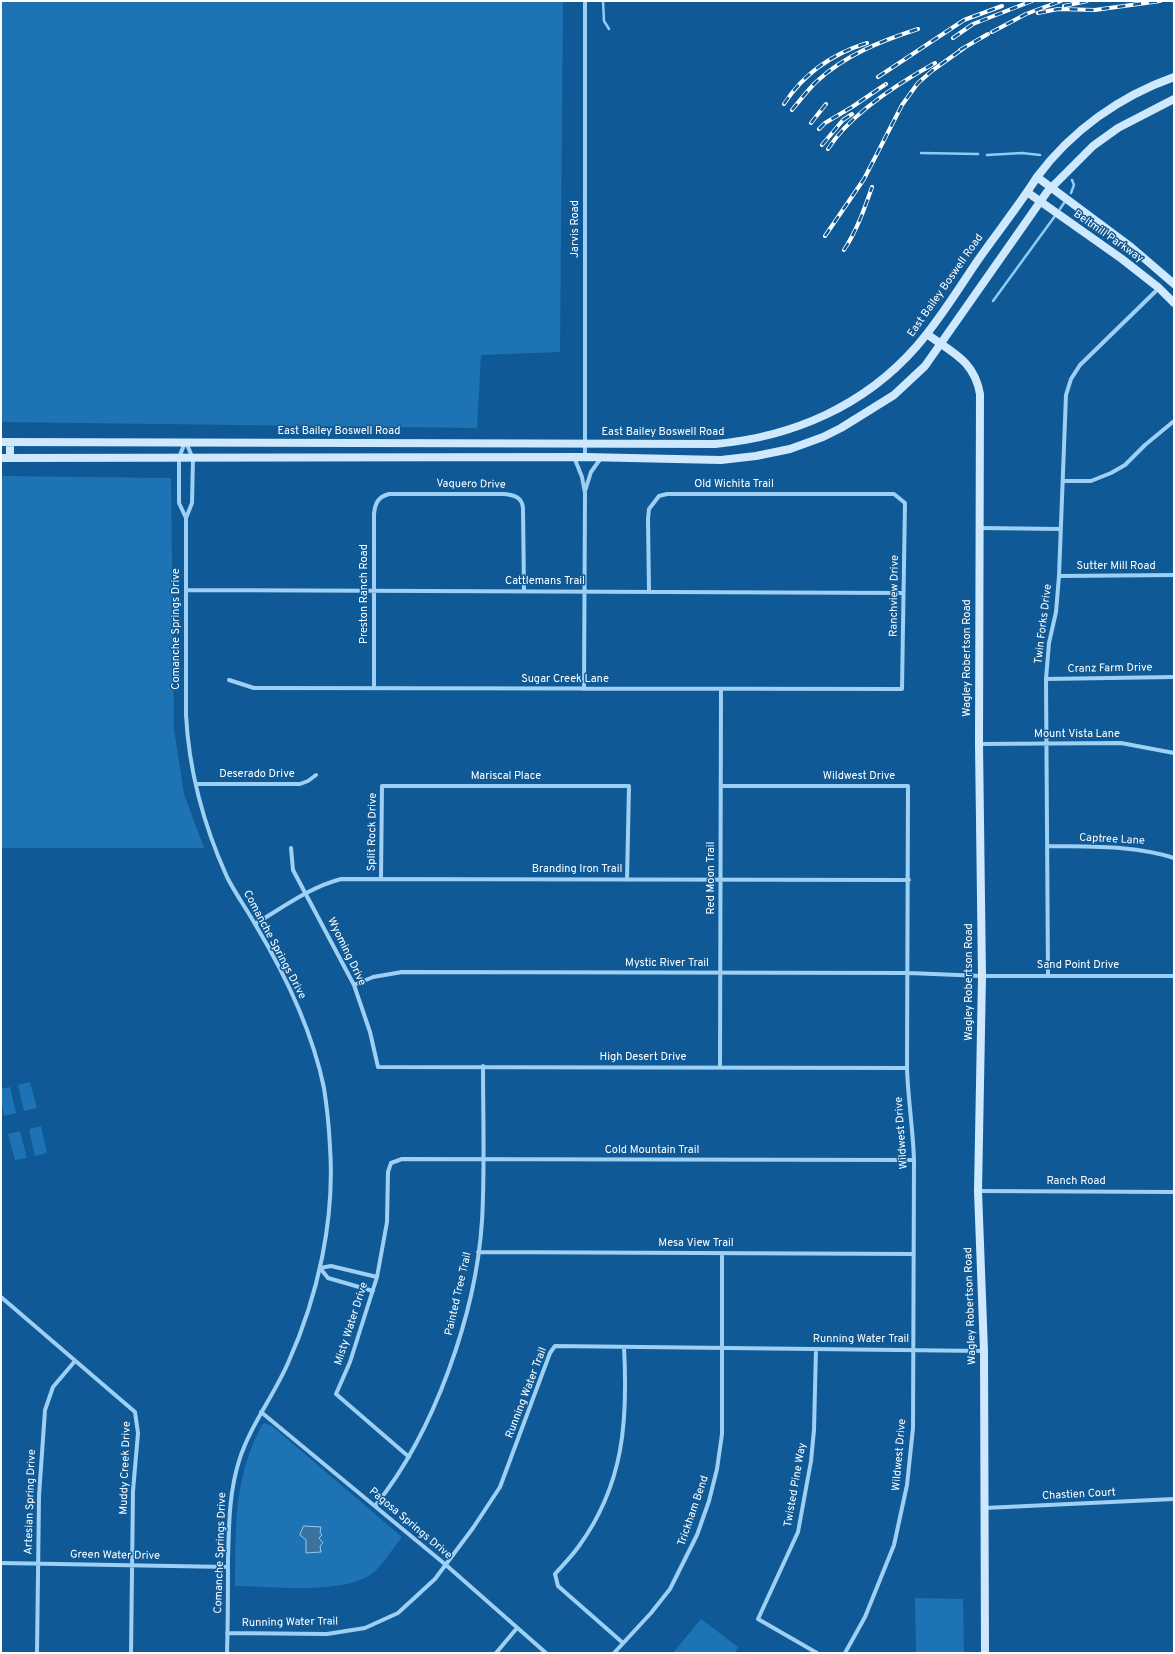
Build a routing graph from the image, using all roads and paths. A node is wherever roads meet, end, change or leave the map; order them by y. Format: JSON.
{"nodes":[{"id":1,"x":585,"y":1,"type":"edge"},
{"id":2,"x":1174,"y":77,"type":"edge"},
{"id":3,"x":1174,"y":99,"type":"edge"},
{"id":4,"x":1037,"y":177,"type":"junction"},
{"id":5,"x":1052,"y":187,"type":"junction"},
{"id":6,"x":1027,"y":192,"type":"junction"},
{"id":7,"x":1040,"y":201,"type":"junction"},
{"id":8,"x":1172,"y":282,"type":"edge"},
{"id":9,"x":1159,"y":288,"type":"junction"},
{"id":10,"x":1174,"y":303,"type":"edge"},
{"id":11,"x":927,"y":334,"type":"junction"},
{"id":12,"x":940,"y":344,"type":"junction"},
{"id":13,"x":1174,"y":421,"type":"edge"},
{"id":14,"x":1,"y":442,"type":"edge"},
{"id":15,"x":10,"y":442,"type":"junction"},
{"id":16,"x":185,"y":442,"type":"junction"},
{"id":17,"x":585,"y":444,"type":"junction"},
{"id":18,"x":574,"y":457,"type":"junction"},
{"id":19,"x":585,"y":457,"type":"junction"},
{"id":20,"x":601,"y":457,"type":"junction"},
{"id":21,"x":1,"y":458,"type":"edge"},
{"id":22,"x":10,"y":458,"type":"junction"},
{"id":23,"x":179,"y":458,"type":"junction"},
{"id":24,"x":193,"y":459,"type":"junction"},
{"id":25,"x":1062,"y":481,"type":"junction"},
{"id":26,"x":584,"y":493,"type":"junction"},
{"id":27,"x":378,"y":500,"type":"joint"},
{"id":28,"x":905,"y":503,"type":"joint"},
{"id":29,"x":186,"y":518,"type":"junction"},
{"id":30,"x":980,"y":528,"type":"junction"},
{"id":31,"x":1060,"y":529,"type":"junction"},
{"id":32,"x":1059,"y":576,"type":"junction"},
{"id":33,"x":1174,"y":576,"type":"edge"},
{"id":34,"x":186,"y":590,"type":"junction"},
{"id":35,"x":375,"y":590,"type":"junction"},
{"id":36,"x":524,"y":591,"type":"junction"},
{"id":37,"x":584,"y":591,"type":"junction"},
{"id":38,"x":649,"y":592,"type":"junction"},
{"id":39,"x":903,"y":593,"type":"junction"},
{"id":40,"x":1174,"y":677,"type":"edge"},
{"id":41,"x":1046,"y":679,"type":"junction"},
{"id":42,"x":230,"y":680,"type":"dead end"},
{"id":43,"x":374,"y":688,"type":"junction"},
{"id":44,"x":584,"y":689,"type":"junction"},
{"id":45,"x":721,"y":689,"type":"junction"},
{"id":46,"x":902,"y":689,"type":"joint"},
{"id":47,"x":1046,"y":743,"type":"junction"},
{"id":48,"x":979,"y":744,"type":"junction"},
{"id":49,"x":1174,"y":753,"type":"edge"},
{"id":50,"x":316,"y":775,"type":"dead end"},
{"id":51,"x":196,"y":784,"type":"junction"},
{"id":52,"x":382,"y":786,"type":"joint"},
{"id":53,"x":722,"y":786,"type":"junction"},
{"id":54,"x":1048,"y":846,"type":"junction"},
{"id":55,"x":291,"y":848,"type":"dead end"},
{"id":56,"x":1174,"y":858,"type":"edge"},
{"id":57,"x":381,"y":878,"type":"junction"},
{"id":58,"x":722,"y":879,"type":"junction"},
{"id":59,"x":627,"y":880,"type":"junction"},
{"id":60,"x":909,"y":880,"type":"junction"},
{"id":61,"x":306,"y":894,"type":"junction"},
{"id":62,"x":255,"y":924,"type":"junction"},
{"id":63,"x":720,"y":973,"type":"junction"},
{"id":64,"x":909,"y":973,"type":"junction"},
{"id":65,"x":1048,"y":975,"type":"junction"},
{"id":66,"x":982,"y":976,"type":"junction"},
{"id":67,"x":1174,"y":976,"type":"edge"},
{"id":68,"x":354,"y":985,"type":"junction"},
{"id":69,"x":484,"y":1066,"type":"junction"},
{"id":70,"x":378,"y":1067,"type":"joint"},
{"id":71,"x":720,"y":1067,"type":"junction"},
{"id":72,"x":907,"y":1068,"type":"junction"},
{"id":73,"x":483,"y":1160,"type":"junction"},
{"id":74,"x":914,"y":1160,"type":"junction"},
{"id":75,"x":391,"y":1163,"type":"joint"},
{"id":76,"x":978,"y":1191,"type":"junction"},
{"id":77,"x":1174,"y":1192,"type":"edge"},
{"id":78,"x":478,"y":1252,"type":"junction"},
{"id":79,"x":722,"y":1254,"type":"junction"},
{"id":80,"x":914,"y":1254,"type":"junction"},
{"id":81,"x":320,"y":1268,"type":"junction"},
{"id":82,"x":377,"y":1277,"type":"junction"},
{"id":83,"x":373,"y":1290,"type":"junction"},
{"id":84,"x":2,"y":1299,"type":"edge"},
{"id":85,"x":624,"y":1347,"type":"junction"},
{"id":86,"x":722,"y":1349,"type":"junction"},
{"id":87,"x":816,"y":1349,"type":"junction"},
{"id":88,"x":913,"y":1350,"type":"junction"},
{"id":89,"x":984,"y":1351,"type":"junction"},
{"id":90,"x":75,"y":1361,"type":"junction"},
{"id":91,"x":261,"y":1412,"type":"junction"},
{"id":92,"x":409,"y":1457,"type":"junction"},
{"id":93,"x":1174,"y":1499,"type":"edge"},
{"id":94,"x":375,"y":1506,"type":"junction"},
{"id":95,"x":985,"y":1508,"type":"junction"},
{"id":96,"x":1,"y":1563,"type":"edge"},
{"id":97,"x":38,"y":1564,"type":"junction"},
{"id":98,"x":446,"y":1565,"type":"junction"},
{"id":99,"x":132,"y":1566,"type":"junction"},
{"id":100,"x":228,"y":1566,"type":"junction"},
{"id":101,"x":517,"y":1628,"type":"junction"},
{"id":102,"x":227,"y":1633,"type":"junction"},
{"id":103,"x":623,"y":1643,"type":"junction"},
{"id":104,"x":37,"y":1653,"type":"edge"},
{"id":105,"x":131,"y":1653,"type":"edge"},
{"id":106,"x":227,"y":1653,"type":"edge"},
{"id":107,"x":496,"y":1653,"type":"edge"},
{"id":108,"x":546,"y":1653,"type":"edge"},
{"id":109,"x":614,"y":1653,"type":"edge"},
{"id":110,"x":818,"y":1653,"type":"edge"},
{"id":111,"x":845,"y":1653,"type":"edge"},
{"id":112,"x":985,"y":1653,"type":"edge"}],
"edges":[{"from":1,"to":17,"type":"street","name":"Jarvis Road"},
{"from":2,"to":4,"type":"main road","name":"East Bailey Boswell Road"},
{"from":3,"to":5,"type":"main road"},
{"from":4,"to":5,"type":"main road","name":"Beltmill Parkway"},
{"from":4,"to":6,"type":"main road","name":"East Bailey Boswell Road"},
{"from":5,"to":7,"type":"main road"},
{"from":5,"to":8,"type":"main road","name":"Beltmill Parkway"},
{"from":6,"to":7,"type":"main road","name":"Beltmill Parkway"},
{"from":6,"to":11,"type":"main road","name":"East Bailey Boswell Road"},
{"from":7,"to":9,"type":"main road","name":"Beltmill Parkway"},
{"from":7,"to":12,"type":"main road"},
{"from":8,"to":9,"type":"main road"},
{"from":9,"to":10,"type":"main road","name":"Beltmill Parkway"},
{"from":9,"to":25,"type":"street","name":"Twin Forks Drive"},
{"from":11,"to":12,"type":"main road","name":"Wagley Robertson Road"},
{"from":11,"to":17,"type":"main road","name":"East Bailey Boswell Road"},
{"from":12,"to":20,"type":"main road"},
{"from":12,"to":30,"type":"main road","name":"Wagley Robertson Road"},
{"from":13,"to":25,"type":"street"},
{"from":14,"to":15,"type":"main road","name":"East Bailey Boswell Road"},
{"from":15,"to":16,"type":"main road","name":"East Bailey Boswell Road"},
{"from":15,"to":22,"type":"main road"},
{"from":16,"to":17,"type":"main road","name":"East Bailey Boswell Road"},
{"from":16,"to":23,"type":"street","name":"Comanche Springs Drive"},
{"from":16,"to":24,"type":"street","name":"Comanche Springs Drive"},
{"from":17,"to":19,"type":"street","name":"Jarvis Road"},
{"from":18,"to":19,"type":"main road"},
{"from":18,"to":24,"type":"main road"},
{"from":18,"to":26,"type":"street"},
{"from":19,"to":20,"type":"main road"},
{"from":20,"to":26,"type":"street"},
{"from":21,"to":22,"type":"main road"},
{"from":22,"to":23,"type":"main road"},
{"from":23,"to":24,"type":"main road"},
{"from":23,"to":29,"type":"street","name":"Comanche Springs Drive"},
{"from":24,"to":29,"type":"street","name":"Comanche Springs Drive"},
{"from":25,"to":31,"type":"street","name":"Twin Forks Drive"},
{"from":26,"to":37,"type":"street"},
{"from":27,"to":35,"type":"street","name":"Preston Ranch Road"},
{"from":27,"to":36,"type":"street","name":"Vaquero Drive"},
{"from":28,"to":38,"type":"street","name":"Old Wichita Trail"},
{"from":28,"to":39,"type":"street","name":"Ranchview Drive"},
{"from":29,"to":34,"type":"street","name":"Comanche Springs Drive"},
{"from":30,"to":31,"type":"street"},
{"from":30,"to":48,"type":"main road","name":"Wagley Robertson Road"},
{"from":31,"to":32,"type":"street","name":"Twin Forks Drive"},
{"from":32,"to":33,"type":"street","name":"Sutter Mill Road"},
{"from":32,"to":41,"type":"street","name":"Twin Forks Drive"},
{"from":34,"to":35,"type":"street","name":"Cattlemans Trail"},
{"from":34,"to":51,"type":"street","name":"Comanche Springs Drive"},
{"from":35,"to":36,"type":"street","name":"Cattlemans Trail"},
{"from":35,"to":43,"type":"street","name":"Preston Ranch Road"},
{"from":36,"to":37,"type":"street","name":"Cattlemans Trail"},
{"from":37,"to":38,"type":"street","name":"Cattlemans Trail"},
{"from":37,"to":44,"type":"street"},
{"from":38,"to":39,"type":"street","name":"Cattlemans Trail"},
{"from":39,"to":46,"type":"street","name":"Ranchview Drive"},
{"from":40,"to":41,"type":"street","name":"Cranz Farm Drive"},
{"from":41,"to":47,"type":"street","name":"Twin Forks Drive"},
{"from":42,"to":43,"type":"street","name":"Sugar Creek Lane"},
{"from":43,"to":44,"type":"street","name":"Sugar Creek Lane"},
{"from":44,"to":45,"type":"street","name":"Sugar Creek Lane"},
{"from":45,"to":46,"type":"street","name":"Sugar Creek Lane"},
{"from":45,"to":53,"type":"street","name":"Red Moon Trail"},
{"from":47,"to":48,"type":"street","name":"Mount Vista Lane"},
{"from":47,"to":49,"type":"street","name":"Mount Vista Lane"},
{"from":47,"to":54,"type":"street","name":"Twin Forks Drive"},
{"from":48,"to":66,"type":"main road","name":"Wagley Robertson Road"},
{"from":50,"to":51,"type":"street","name":"Deserado Drive"},
{"from":51,"to":62,"type":"street","name":"Comanche Springs Drive"},
{"from":52,"to":57,"type":"street","name":"Split Rock Drive"},
{"from":52,"to":59,"type":"street","name":"Mariscal Place"},
{"from":53,"to":58,"type":"street","name":"Red Moon Trail"},
{"from":53,"to":60,"type":"street","name":"Wildwest Drive"},
{"from":54,"to":56,"type":"street","name":"Captree Lane"},
{"from":54,"to":65,"type":"street","name":"Twin Forks Drive"},
{"from":55,"to":61,"type":"street","name":"Wyoming Drive"},
{"from":57,"to":59,"type":"street","name":"Branding Iron Trail"},
{"from":57,"to":61,"type":"street","name":"Branding Iron Trail"},
{"from":58,"to":59,"type":"street","name":"Branding Iron Trail"},
{"from":58,"to":60,"type":"street","name":"Branding Iron Trail"},
{"from":58,"to":63,"type":"street","name":"Red Moon Trail"},
{"from":60,"to":64,"type":"street","name":"Wildwest Drive"},
{"from":61,"to":62,"type":"street","name":"Branding Iron Trail"},
{"from":61,"to":68,"type":"street","name":"Wyoming Drive"},
{"from":62,"to":81,"type":"street","name":"Comanche Springs Drive"},
{"from":63,"to":64,"type":"street","name":"Mystic River Trail"},
{"from":63,"to":68,"type":"street","name":"Mystic River Trail"},
{"from":63,"to":71,"type":"street","name":"Red Moon Trail"},
{"from":64,"to":66,"type":"street","name":"Mystic River Trail"},
{"from":64,"to":72,"type":"street","name":"Wildwest Drive"},
{"from":65,"to":66,"type":"street","name":"Sand Point Drive"},
{"from":65,"to":67,"type":"street","name":"Sand Point Drive"},
{"from":66,"to":76,"type":"main road","name":"Wagley Robertson Road"},
{"from":68,"to":70,"type":"street","name":"Wyoming Drive"},
{"from":69,"to":70,"type":"street","name":"High Desert Drive"},
{"from":69,"to":71,"type":"street","name":"High Desert Drive"},
{"from":69,"to":73,"type":"street","name":"Painted Tree Trail"},
{"from":71,"to":72,"type":"street","name":"High Desert Drive"},
{"from":72,"to":74,"type":"street","name":"Wildwest Drive"},
{"from":73,"to":74,"type":"street","name":"Cold Mountain Trail"},
{"from":73,"to":75,"type":"street","name":"Cold Mountain Trail"},
{"from":73,"to":78,"type":"street","name":"Painted Tree Trail"},
{"from":74,"to":80,"type":"street","name":"Wildwest Drive"},
{"from":75,"to":82,"type":"street","name":"Misty Water Drive"},
{"from":76,"to":77,"type":"street","name":"Ranch Road"},
{"from":76,"to":89,"type":"main road","name":"Wagley Robertson Road"},
{"from":78,"to":79,"type":"street","name":"Mesa View Trail"},
{"from":78,"to":92,"type":"street","name":"Painted Tree Trail"},
{"from":79,"to":80,"type":"street","name":"Mesa View Trail"},
{"from":79,"to":86,"type":"street","name":"Trickham Bend"},
{"from":80,"to":88,"type":"street","name":"Wildwest Drive"},
{"from":81,"to":82,"type":"street"},
{"from":81,"to":83,"type":"street"},
{"from":81,"to":91,"type":"street","name":"Comanche Springs Drive"},
{"from":82,"to":83,"type":"street","name":"Misty Water Drive"},
{"from":83,"to":92,"type":"street","name":"Misty Water Drive"},
{"from":84,"to":90,"type":"street","name":"Muddy Creek Drive"},
{"from":85,"to":86,"type":"street","name":"Running Water Trail"},
{"from":85,"to":98,"type":"street","name":"Running Water Trail"},
{"from":85,"to":103,"type":"street"},
{"from":86,"to":87,"type":"street","name":"Running Water Trail"},
{"from":86,"to":103,"type":"street","name":"Trickham Bend"},
{"from":87,"to":88,"type":"street","name":"Running Water Trail"},
{"from":87,"to":110,"type":"street","name":"Twisted Pine Way"},
{"from":88,"to":89,"type":"street","name":"Running Water Trail"},
{"from":88,"to":111,"type":"street","name":"Wildwest Drive"},
{"from":89,"to":95,"type":"main road","name":"Wagley Robertson Road"},
{"from":90,"to":97,"type":"street","name":"Artesian Spring Drive"},
{"from":90,"to":99,"type":"street","name":"Muddy Creek Drive"},
{"from":91,"to":94,"type":"street","name":"Pagosa Springs Drive"},
{"from":91,"to":100,"type":"street","name":"Comanche Springs Drive"},
{"from":92,"to":94,"type":"street","name":"Painted Tree Trail"},
{"from":93,"to":95,"type":"street","name":"Chastien Court"},
{"from":94,"to":98,"type":"street","name":"Pagosa Springs Drive"},
{"from":95,"to":112,"type":"main road","name":"Wagley Robertson Road"},
{"from":96,"to":97,"type":"street","name":"Green Water Drive"},
{"from":97,"to":99,"type":"street","name":"Green Water Drive"},
{"from":97,"to":104,"type":"street","name":"Artesian Spring Drive"},
{"from":98,"to":101,"type":"street","name":"Pagosa Springs Drive"},
{"from":98,"to":102,"type":"street","name":"Running Water Trail"},
{"from":99,"to":100,"type":"street","name":"Green Water Drive"},
{"from":99,"to":105,"type":"street","name":"Muddy Creek Drive"},
{"from":100,"to":102,"type":"street","name":"Comanche Springs Drive"},
{"from":101,"to":107,"type":"street"},
{"from":101,"to":108,"type":"street","name":"Pagosa Springs Drive"},
{"from":102,"to":106,"type":"street","name":"Comanche Springs Drive"},
{"from":103,"to":109,"type":"street","name":"Trickham Bend"}]}
